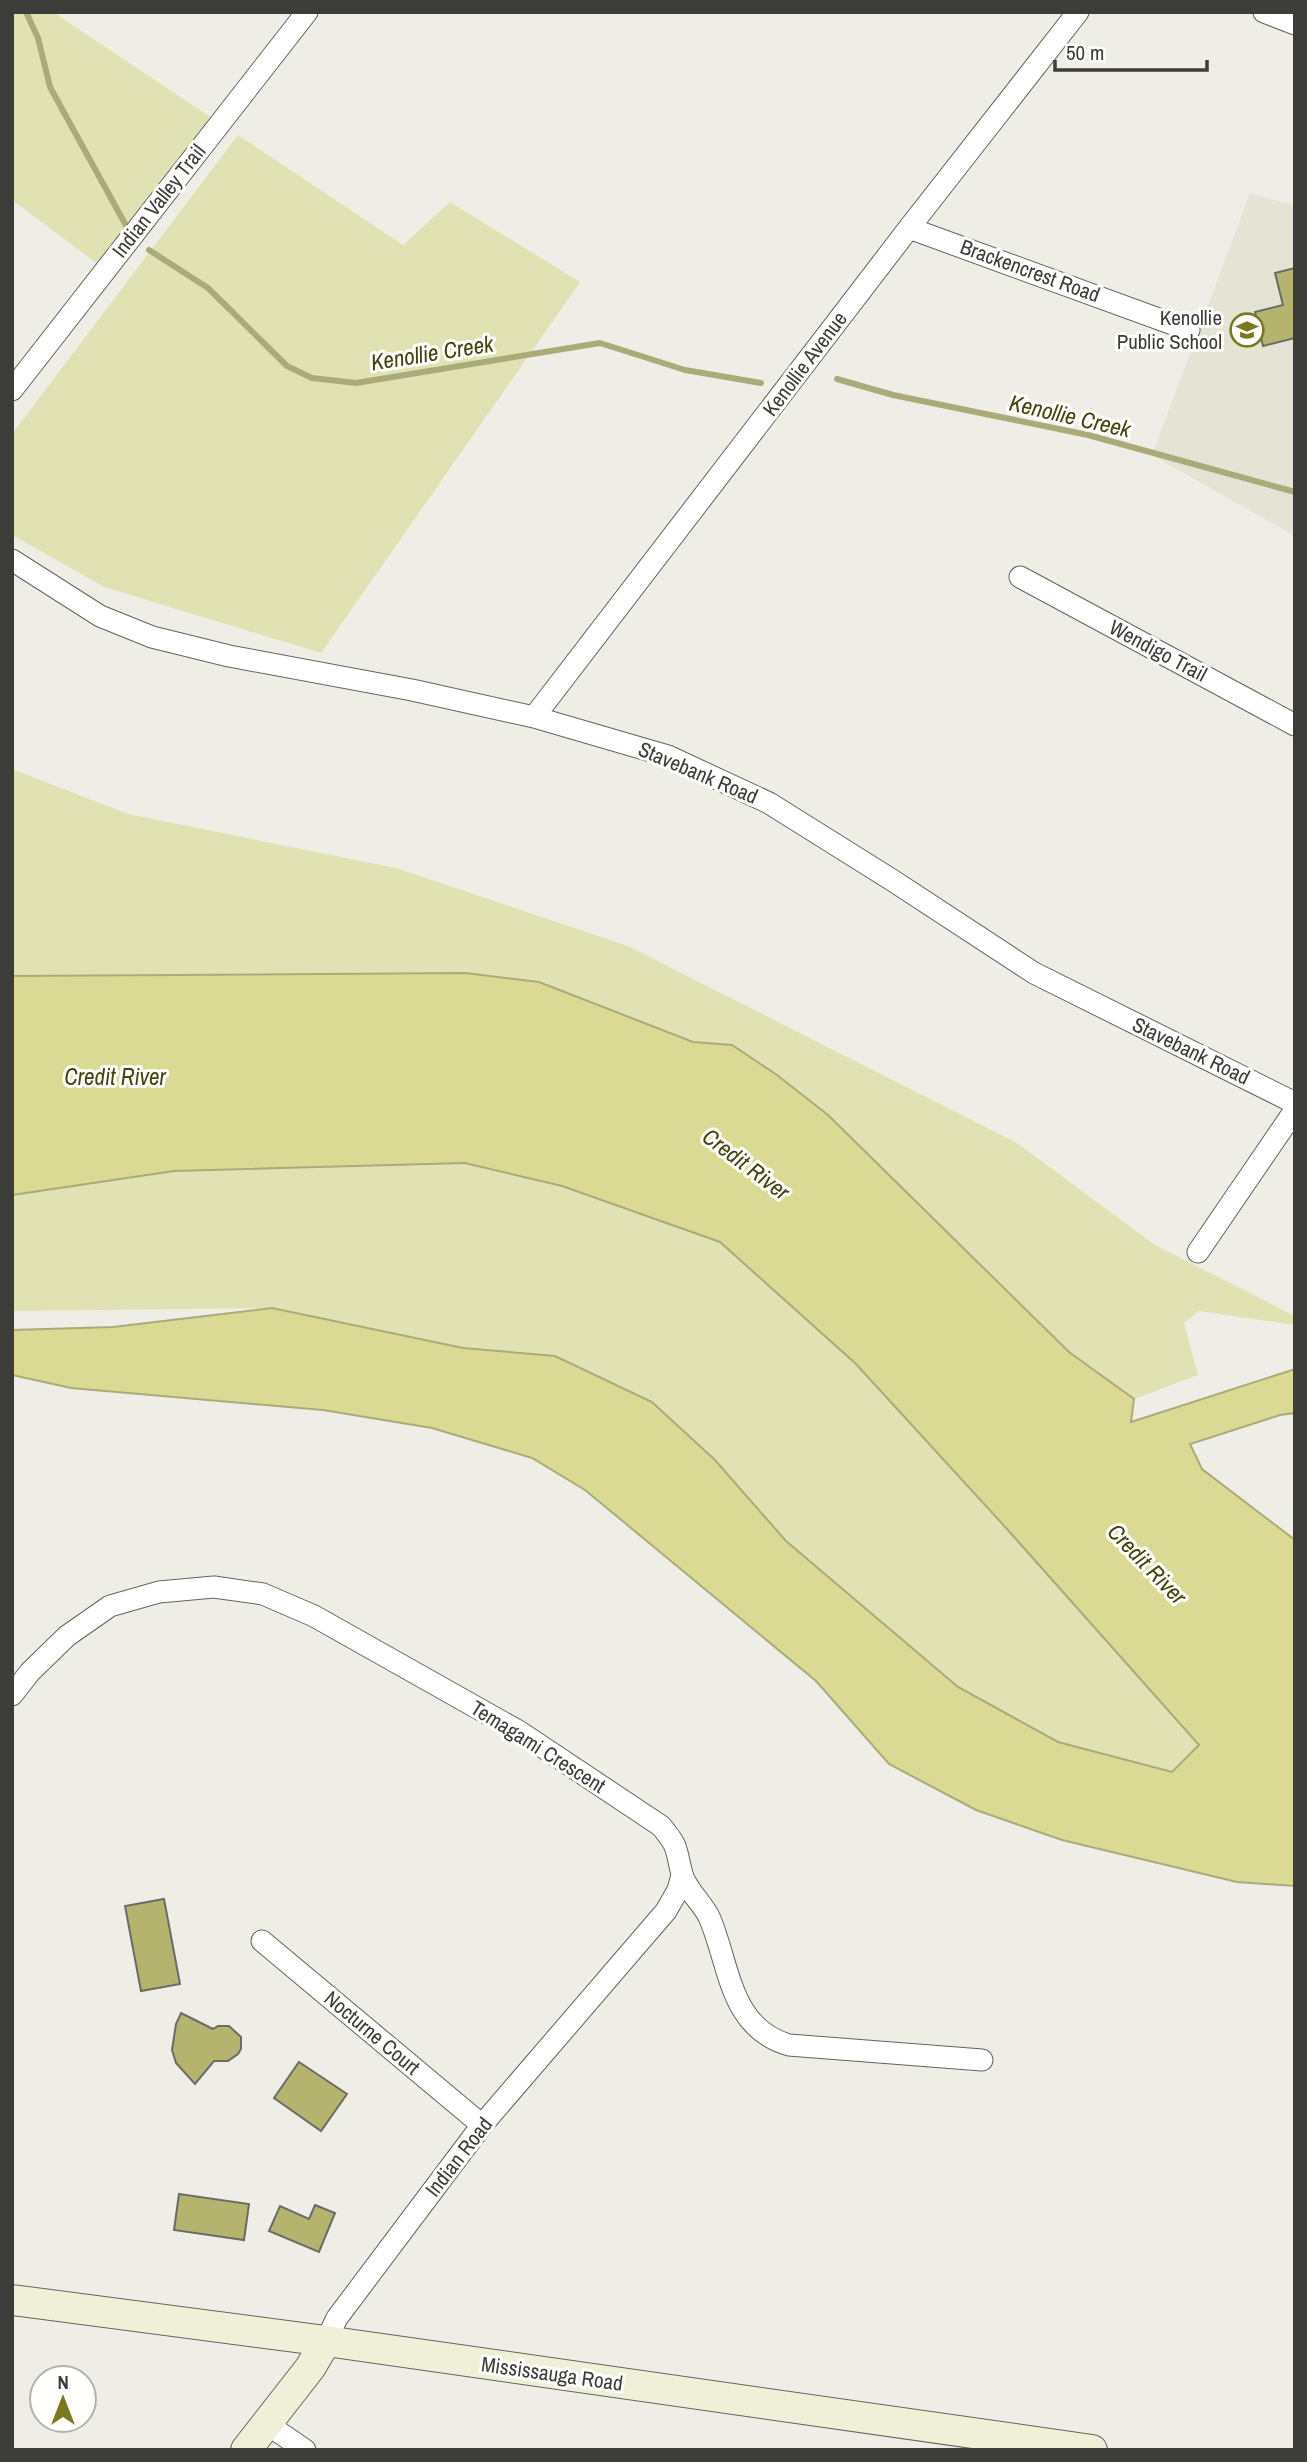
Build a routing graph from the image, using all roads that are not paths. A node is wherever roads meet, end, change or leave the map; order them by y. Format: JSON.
{"nodes":[{"id":1,"x":307,"y":12,"type":"edge"},
{"id":2,"x":1078,"y":12,"type":"edge"},
{"id":3,"x":1264,"y":12,"type":"edge"},
{"id":4,"x":1295,"y":24,"type":"edge"},
{"id":5,"x":909,"y":228,"type":"junction"},
{"id":6,"x":1189,"y":330,"type":"dead end"},
{"id":7,"x":12,"y":390,"type":"edge"},
{"id":8,"x":12,"y":560,"type":"edge"},
{"id":9,"x":1020,"y":577,"type":"dead end"},
{"id":10,"x":534,"y":717,"type":"junction"},
{"id":11,"x":1295,"y":725,"type":"edge"},
{"id":12,"x":1295,"y":1103,"type":"edge"},
{"id":13,"x":1295,"y":1110,"type":"edge"},
{"id":14,"x":1198,"y":1252,"type":"dead end"},
{"id":15,"x":12,"y":1695,"type":"edge"},
{"id":16,"x":682,"y":1875,"type":"junction"},
{"id":17,"x":262,"y":1941,"type":"dead end"},
{"id":18,"x":982,"y":2060,"type":"dead end"},
{"id":19,"x":482,"y":2126,"type":"junction"},
{"id":20,"x":12,"y":2300,"type":"edge"},
{"id":21,"x":326,"y":2341,"type":"junction"},
{"id":22,"x":267,"y":2424,"type":"junction"},
{"id":23,"x":246,"y":2450,"type":"edge"},
{"id":24,"x":305,"y":2450,"type":"edge"},
{"id":25,"x":1092,"y":2450,"type":"edge"}],
"edges":[{"from":1,"to":7,"type":"street","name":"Indian Valley Trail"},
{"from":2,"to":5,"type":"street","name":"Kenollie Avenue"},
{"from":3,"to":4,"type":"street"},
{"from":5,"to":6,"type":"street","name":"Brackencrest Road"},
{"from":5,"to":10,"type":"street","name":"Kenollie Avenue"},
{"from":8,"to":10,"type":"street","name":"Stavebank Road"},
{"from":9,"to":11,"type":"street","name":"Wendigo Trail"},
{"from":10,"to":12,"type":"street","name":"Stavebank Road"},
{"from":13,"to":14,"type":"street"},
{"from":15,"to":16,"type":"street","name":"Temagami Crescent"},
{"from":16,"to":18,"type":"street","name":"Temagami Crescent"},
{"from":16,"to":19,"type":"street","name":"Indian Road"},
{"from":17,"to":19,"type":"street","name":"Nocturne Court"},
{"from":19,"to":21,"type":"street","name":"Indian Road"},
{"from":20,"to":21,"type":"main road","name":"Mississauga Road"},
{"from":21,"to":22,"type":"main road","name":"Indian Road"},
{"from":21,"to":25,"type":"main road","name":"Mississauga Road"},
{"from":22,"to":23,"type":"main road","name":"Indian Road"},
{"from":22,"to":24,"type":"street"}]}
